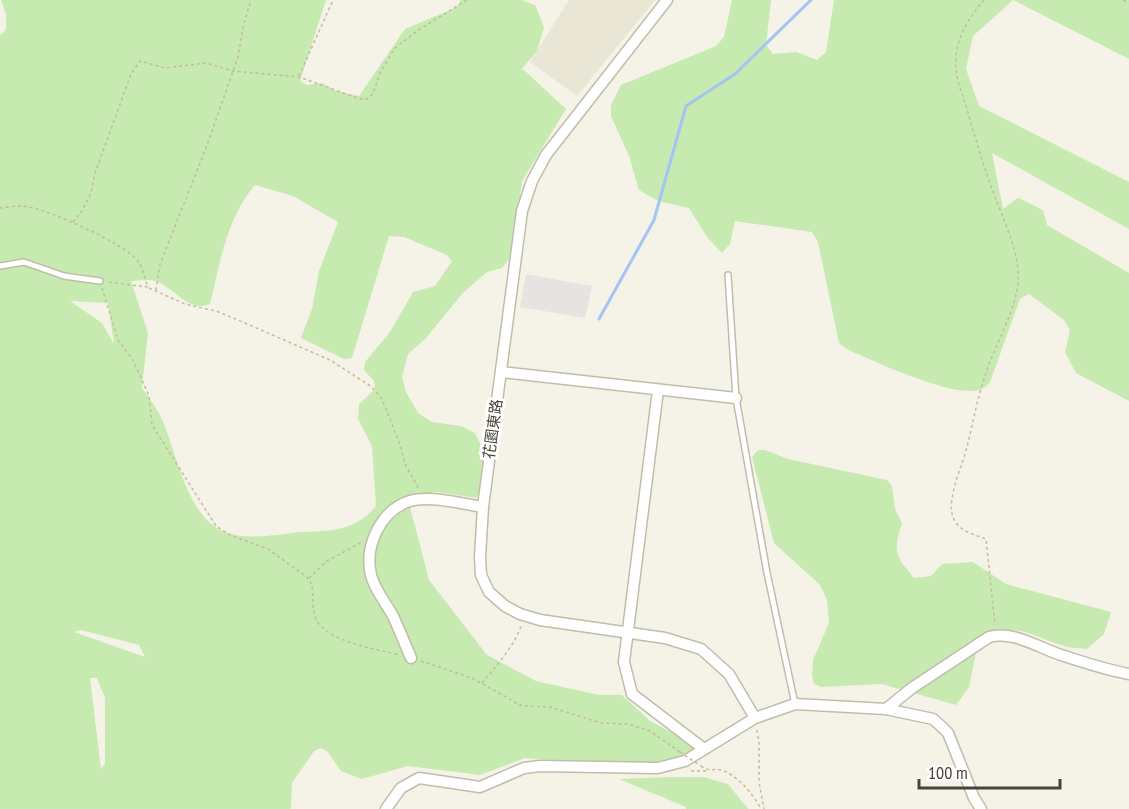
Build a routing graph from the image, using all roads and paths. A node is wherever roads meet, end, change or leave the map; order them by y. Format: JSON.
{"nodes":[{"id":1,"x":252,"y":0,"type":"edge"},
{"id":2,"x":333,"y":0,"type":"edge"},
{"id":3,"x":467,"y":0,"type":"edge"},
{"id":4,"x":667,"y":0,"type":"edge"},
{"id":5,"x":984,"y":0,"type":"edge"},
{"id":6,"x":1124,"y":0,"type":"edge"},
{"id":7,"x":1129,"y":2,"type":"edge"},
{"id":8,"x":233,"y":71,"type":"junction"},
{"id":9,"x":299,"y":77,"type":"junction"},
{"id":10,"x":0,"y":208,"type":"edge"},
{"id":11,"x":72,"y":222,"type":"junction"},
{"id":12,"x":0,"y":266,"type":"edge"},
{"id":13,"x":728,"y":275,"type":"dead end"},
{"id":14,"x":100,"y":281,"type":"junction"},
{"id":15,"x":148,"y":287,"type":"junction"},
{"id":16,"x":156,"y":291,"type":"junction"},
{"id":17,"x":501,"y":372,"type":"junction"},
{"id":18,"x":658,"y":390,"type":"junction"},
{"id":19,"x":736,"y":398,"type":"junction"},
{"id":20,"x":427,"y":499,"type":"junction"},
{"id":21,"x":483,"y":507,"type":"junction"},
{"id":22,"x":372,"y":539,"type":"junction"},
{"id":23,"x":309,"y":578,"type":"junction"},
{"id":24,"x":525,"y":615,"type":"junction"},
{"id":25,"x":628,"y":633,"type":"junction"},
{"id":26,"x":997,"y":635,"type":"junction"},
{"id":27,"x":411,"y":658,"type":"junction"},
{"id":28,"x":1129,"y":674,"type":"edge"},
{"id":29,"x":481,"y":684,"type":"junction"},
{"id":30,"x":795,"y":704,"type":"junction"},
{"id":31,"x":886,"y":709,"type":"junction"},
{"id":32,"x":754,"y":717,"type":"junction"},
{"id":33,"x":704,"y":749,"type":"junction"},
{"id":34,"x":679,"y":758,"type":"junction"},
{"id":35,"x":708,"y":771,"type":"junction"},
{"id":36,"x":386,"y":809,"type":"edge"},
{"id":37,"x":762,"y":809,"type":"edge"},
{"id":38,"x":981,"y":809,"type":"edge"}],
"edges":[{"from":1,"to":8,"type":"path"},
{"from":2,"to":9,"type":"path"},
{"from":3,"to":9,"type":"path"},
{"from":4,"to":17,"type":"street","name":"花園東路"},
{"from":5,"to":26,"type":"path"},
{"from":6,"to":7,"type":"path"},
{"from":8,"to":9,"type":"path"},
{"from":8,"to":11,"type":"path"},
{"from":8,"to":16,"type":"path"},
{"from":10,"to":11,"type":"path"},
{"from":11,"to":15,"type":"path"},
{"from":12,"to":14,"type":"lane"},
{"from":13,"to":19,"type":"lane"},
{"from":14,"to":15,"type":"path"},
{"from":14,"to":23,"type":"path"},
{"from":15,"to":16,"type":"path"},
{"from":16,"to":20,"type":"path"},
{"from":17,"to":18,"type":"street"},
{"from":17,"to":21,"type":"street","name":"花園東路"},
{"from":18,"to":19,"type":"street"},
{"from":18,"to":25,"type":"street"},
{"from":19,"to":30,"type":"lane"},
{"from":20,"to":21,"type":"street"},
{"from":20,"to":22,"type":"street"},
{"from":21,"to":24,"type":"street","name":"花園東路"},
{"from":22,"to":23,"type":"path"},
{"from":22,"to":27,"type":"street"},
{"from":23,"to":27,"type":"path"},
{"from":24,"to":25,"type":"street","name":"花園東路"},
{"from":24,"to":29,"type":"path"},
{"from":25,"to":32,"type":"street","name":"花園東路"},
{"from":25,"to":33,"type":"street"},
{"from":26,"to":28,"type":"street"},
{"from":26,"to":31,"type":"street"},
{"from":27,"to":29,"type":"path"},
{"from":29,"to":34,"type":"path"},
{"from":30,"to":31,"type":"street"},
{"from":30,"to":32,"type":"street"},
{"from":31,"to":38,"type":"street"},
{"from":32,"to":33,"type":"street"},
{"from":32,"to":37,"type":"path"},
{"from":33,"to":34,"type":"street"},
{"from":34,"to":35,"type":"path","bridge":true},
{"from":34,"to":35,"type":"path"},
{"from":34,"to":36,"type":"street"},
{"from":35,"to":37,"type":"path"}]}
